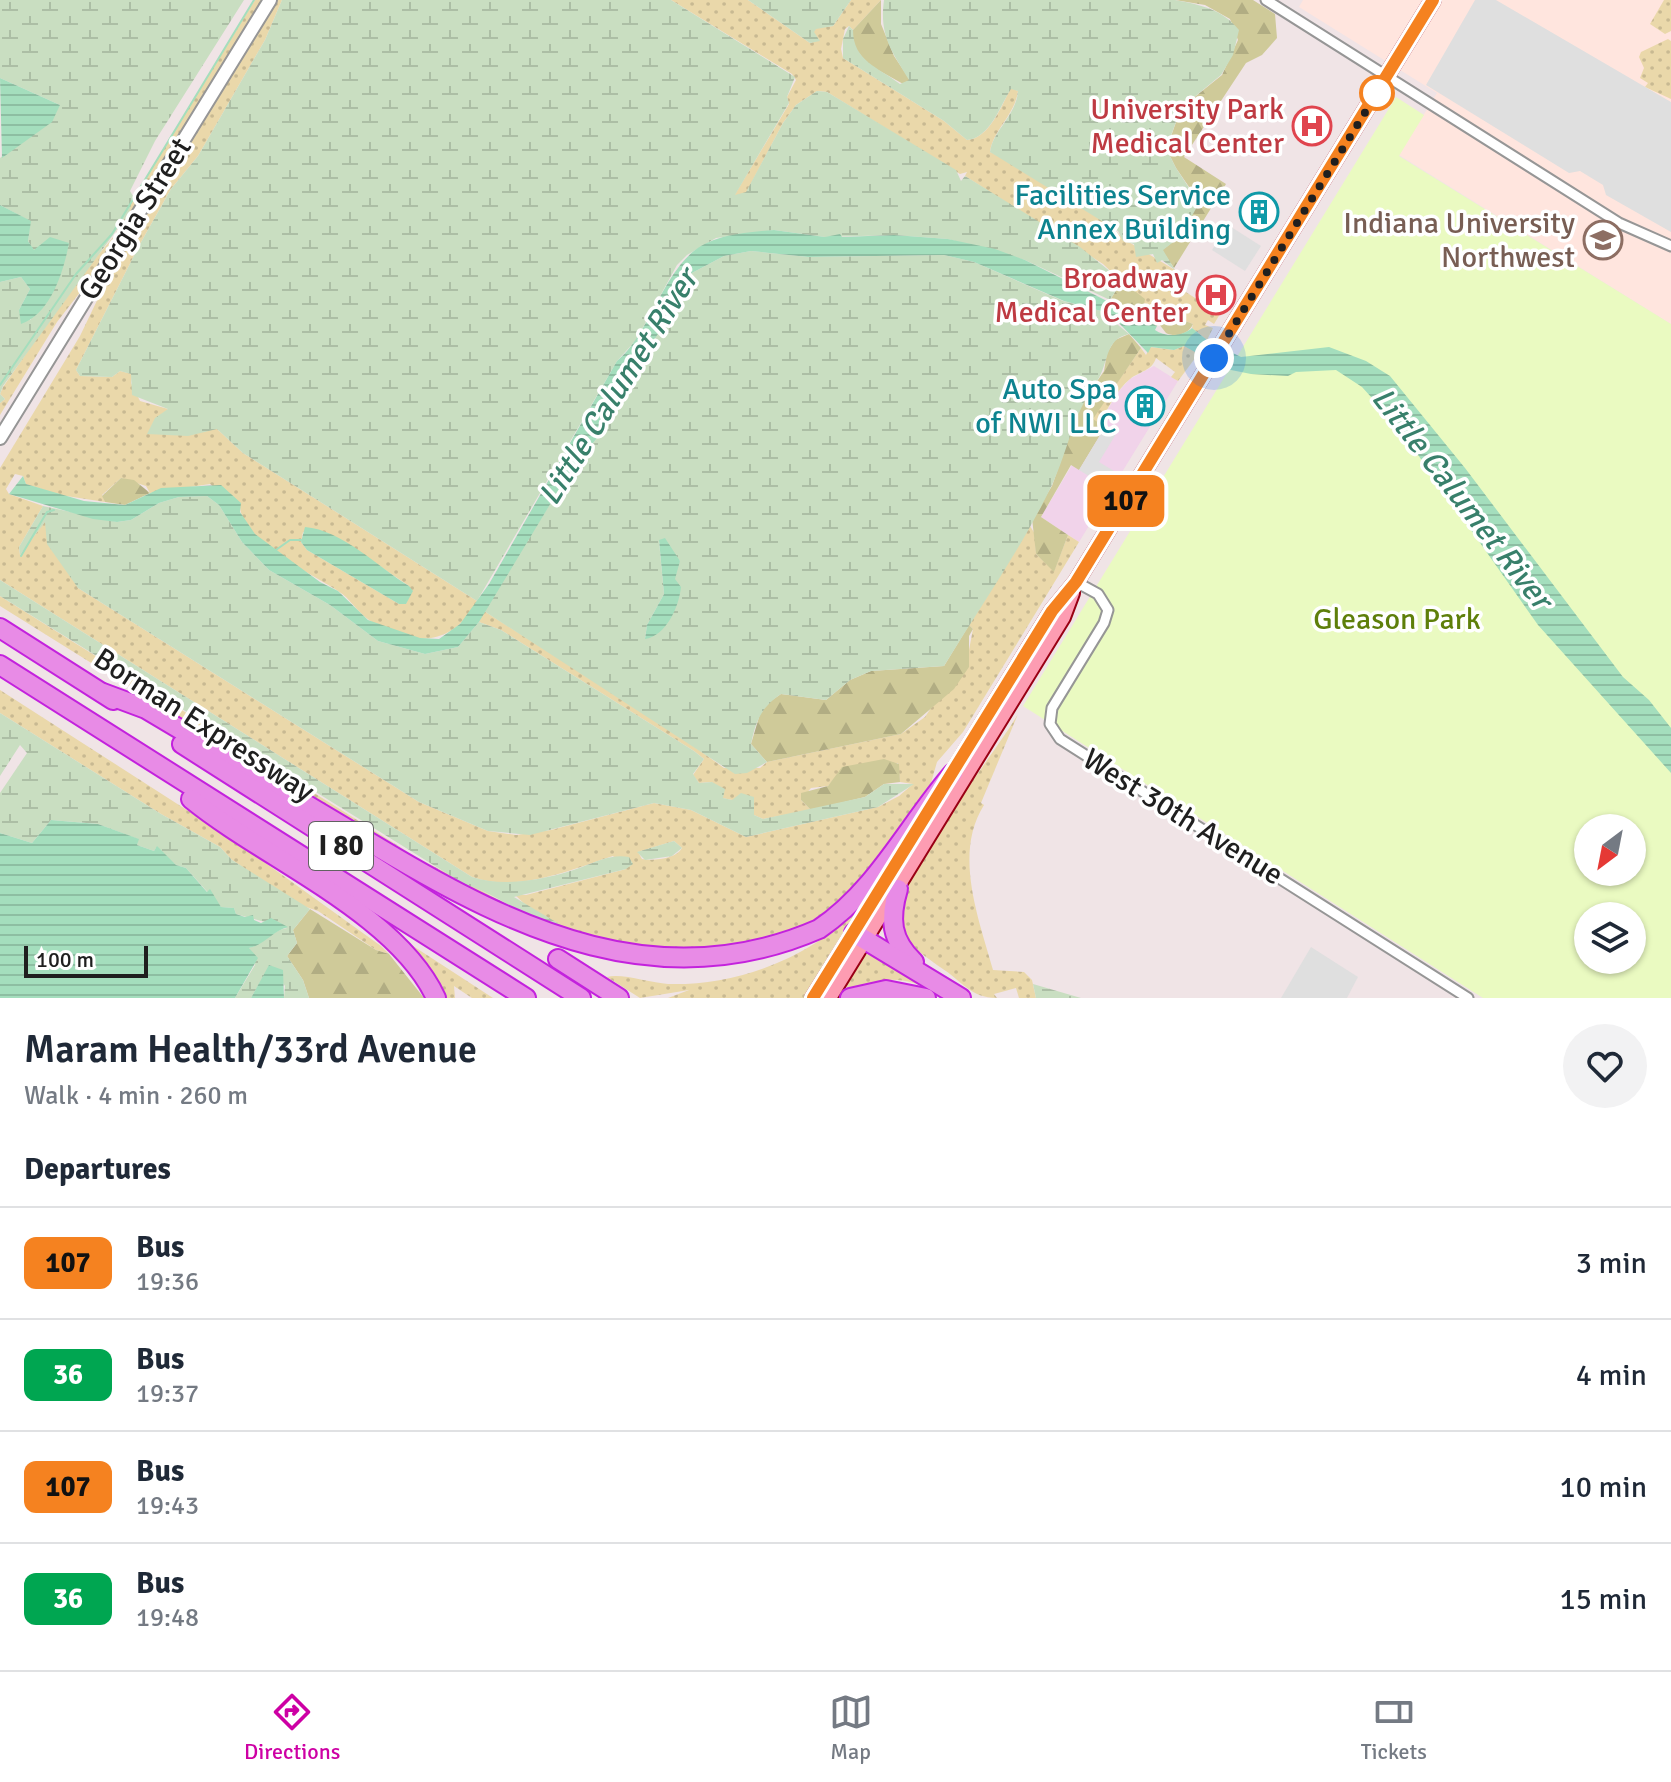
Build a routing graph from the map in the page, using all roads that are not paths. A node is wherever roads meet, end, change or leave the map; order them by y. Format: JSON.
{"nodes":[{"id":1,"x":270,"y":0,"type":"edge"},
{"id":2,"x":1266,"y":0,"type":"edge"},
{"id":3,"x":1289,"y":0,"type":"edge"},
{"id":4,"x":1433,"y":0,"type":"edge"},
{"id":5,"x":1282,"y":11,"type":"junction"},
{"id":6,"x":1387,"y":77,"type":"junction"},
{"id":7,"x":1671,"y":246,"type":"edge"},
{"id":8,"x":0,"y":438,"type":"edge"},
{"id":9,"x":1076,"y":582,"type":"junction"},
{"id":10,"x":0,"y":628,"type":"edge"},
{"id":11,"x":0,"y":665,"type":"edge"},
{"id":12,"x":103,"y":693,"type":"junction"},
{"id":13,"x":134,"y":750,"type":"junction"},
{"id":14,"x":953,"y":773,"type":"junction"},
{"id":15,"x":898,"y":889,"type":"junction"},
{"id":16,"x":484,"y":912,"type":"junction"},
{"id":17,"x":860,"y":936,"type":"junction"},
{"id":18,"x":935,"y":979,"type":"junction"},
{"id":19,"x":436,"y":998,"type":"edge"},
{"id":20,"x":526,"y":998,"type":"edge"},
{"id":21,"x":581,"y":998,"type":"edge"},
{"id":22,"x":619,"y":998,"type":"edge"},
{"id":23,"x":813,"y":998,"type":"edge"},
{"id":24,"x":829,"y":998,"type":"edge"},
{"id":25,"x":850,"y":998,"type":"edge"},
{"id":26,"x":926,"y":998,"type":"edge"},
{"id":27,"x":961,"y":998,"type":"edge"},
{"id":28,"x":1468,"y":998,"type":"edge"}],
"edges":[{"from":1,"to":8,"type":"street","name":"Georgia Street"},
{"from":2,"to":5,"type":"street"},
{"from":3,"to":5,"type":"street"},
{"from":4,"to":6,"type":"main road"},
{"from":5,"to":6,"type":"street"},
{"from":6,"to":7,"type":"street"},
{"from":6,"to":9,"type":"main road"},
{"from":9,"to":14,"type":"main road"},
{"from":9,"to":15,"type":"main road"},
{"from":9,"to":28,"type":"street","name":"West 30th Avenue"},
{"from":10,"to":12,"type":"highway","name":"Borman Expressway","number":"I 80"},
{"from":11,"to":13,"type":"highway","name":"Borman Expressway","number":"I 80"},
{"from":12,"to":16,"type":"highway"},
{"from":12,"to":21,"type":"highway","name":"Borman Expressway","number":"I 80"},
{"from":13,"to":19,"type":"highway"},
{"from":13,"to":20,"type":"highway","name":"Borman Expressway","number":"I 80"},
{"from":14,"to":16,"type":"highway"},
{"from":14,"to":17,"type":"main road"},
{"from":15,"to":17,"type":"main road"},
{"from":15,"to":18,"type":"highway"},
{"from":16,"to":22,"type":"highway"},
{"from":17,"to":18,"type":"highway"},
{"from":17,"to":23,"type":"main road"},
{"from":17,"to":24,"type":"main road"},
{"from":18,"to":27,"type":"highway"},
{"from":25,"to":26,"type":"highway"}]}
